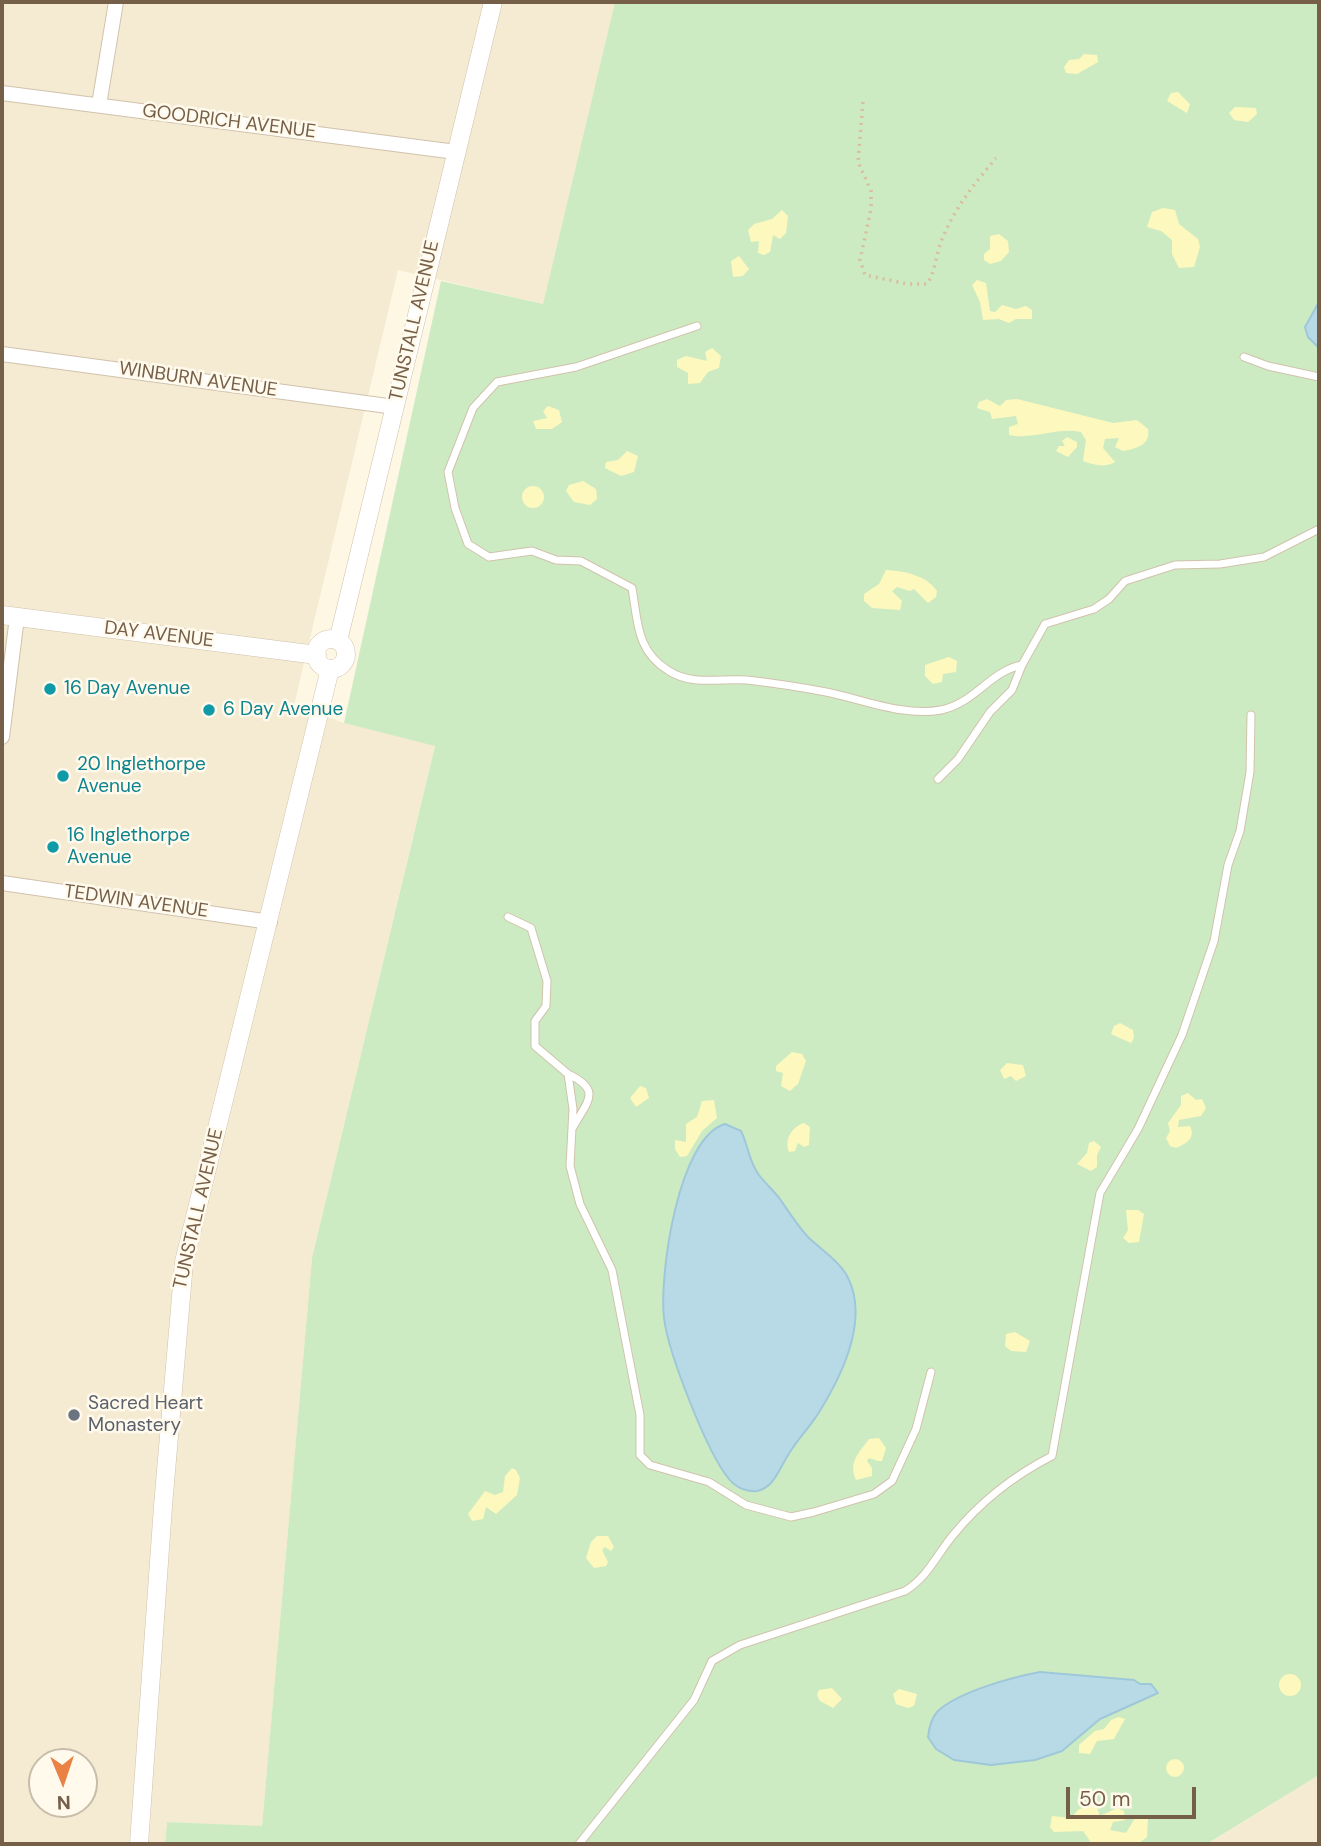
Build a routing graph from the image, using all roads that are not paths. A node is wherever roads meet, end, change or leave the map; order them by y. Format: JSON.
{"nodes":[{"id":1,"x":116,"y":2,"type":"edge"},
{"id":2,"x":492,"y":2,"type":"edge"},
{"id":3,"x":2,"y":93,"type":"edge"},
{"id":4,"x":99,"y":105,"type":"junction"},
{"id":5,"x":456,"y":152,"type":"junction"},
{"id":6,"x":697,"y":326,"type":"dead end"},
{"id":7,"x":2,"y":354,"type":"edge"},
{"id":8,"x":1244,"y":357,"type":"dead end"},
{"id":9,"x":1319,"y":377,"type":"edge"},
{"id":10,"x":395,"y":407,"type":"junction"},
{"id":11,"x":1319,"y":528,"type":"edge"},
{"id":12,"x":9,"y":616,"type":"edge"},
{"id":13,"x":338,"y":641,"type":"junction"},
{"id":14,"x":317,"y":655,"type":"junction"},
{"id":15,"x":1022,"y":665,"type":"junction"},
{"id":16,"x":330,"y":669,"type":"junction"},
{"id":17,"x":1251,"y":715,"type":"dead end"},
{"id":18,"x":2,"y":737,"type":"edge"},
{"id":19,"x":938,"y":779,"type":"dead end"},
{"id":20,"x":2,"y":883,"type":"edge"},
{"id":21,"x":508,"y":918,"type":"dead end"},
{"id":22,"x":270,"y":922,"type":"junction"},
{"id":23,"x":568,"y":1074,"type":"junction"},
{"id":24,"x":572,"y":1128,"type":"junction"},
{"id":25,"x":931,"y":1372,"type":"dead end"},
{"id":26,"x":139,"y":1844,"type":"edge"},
{"id":27,"x":579,"y":1844,"type":"edge"}],
"edges":[{"from":1,"to":4,"type":"street"},
{"from":2,"to":5,"type":"street","name":"TUNSTALL AVENUE"},
{"from":3,"to":4,"type":"street","name":"GOODRICH AVENUE"},
{"from":4,"to":5,"type":"street","name":"GOODRICH AVENUE"},
{"from":5,"to":10,"type":"street","name":"TUNSTALL AVENUE"},
{"from":6,"to":15,"type":"lane"},
{"from":7,"to":10,"type":"street","name":"WINBURN AVENUE"},
{"from":8,"to":9,"type":"lane"},
{"from":10,"to":13,"type":"street","name":"TUNSTALL AVENUE"},
{"from":11,"to":15,"type":"lane"},
{"from":12,"to":14,"type":"street","name":"DAY AVENUE"},
{"from":12,"to":18,"type":"street"},
{"from":13,"to":14,"type":"street"},
{"from":13,"to":16,"type":"street"},
{"from":14,"to":16,"type":"street"},
{"from":15,"to":19,"type":"lane"},
{"from":16,"to":22,"type":"street","name":"TUNSTALL AVENUE"},
{"from":17,"to":27,"type":"lane"},
{"from":20,"to":22,"type":"street","name":"TEDWIN AVENUE"},
{"from":21,"to":23,"type":"lane"},
{"from":22,"to":26,"type":"street","name":"TUNSTALL AVENUE"},
{"from":23,"to":24,"type":"lane"},
{"from":23,"to":24,"type":"lane"},
{"from":24,"to":25,"type":"lane"}]}
